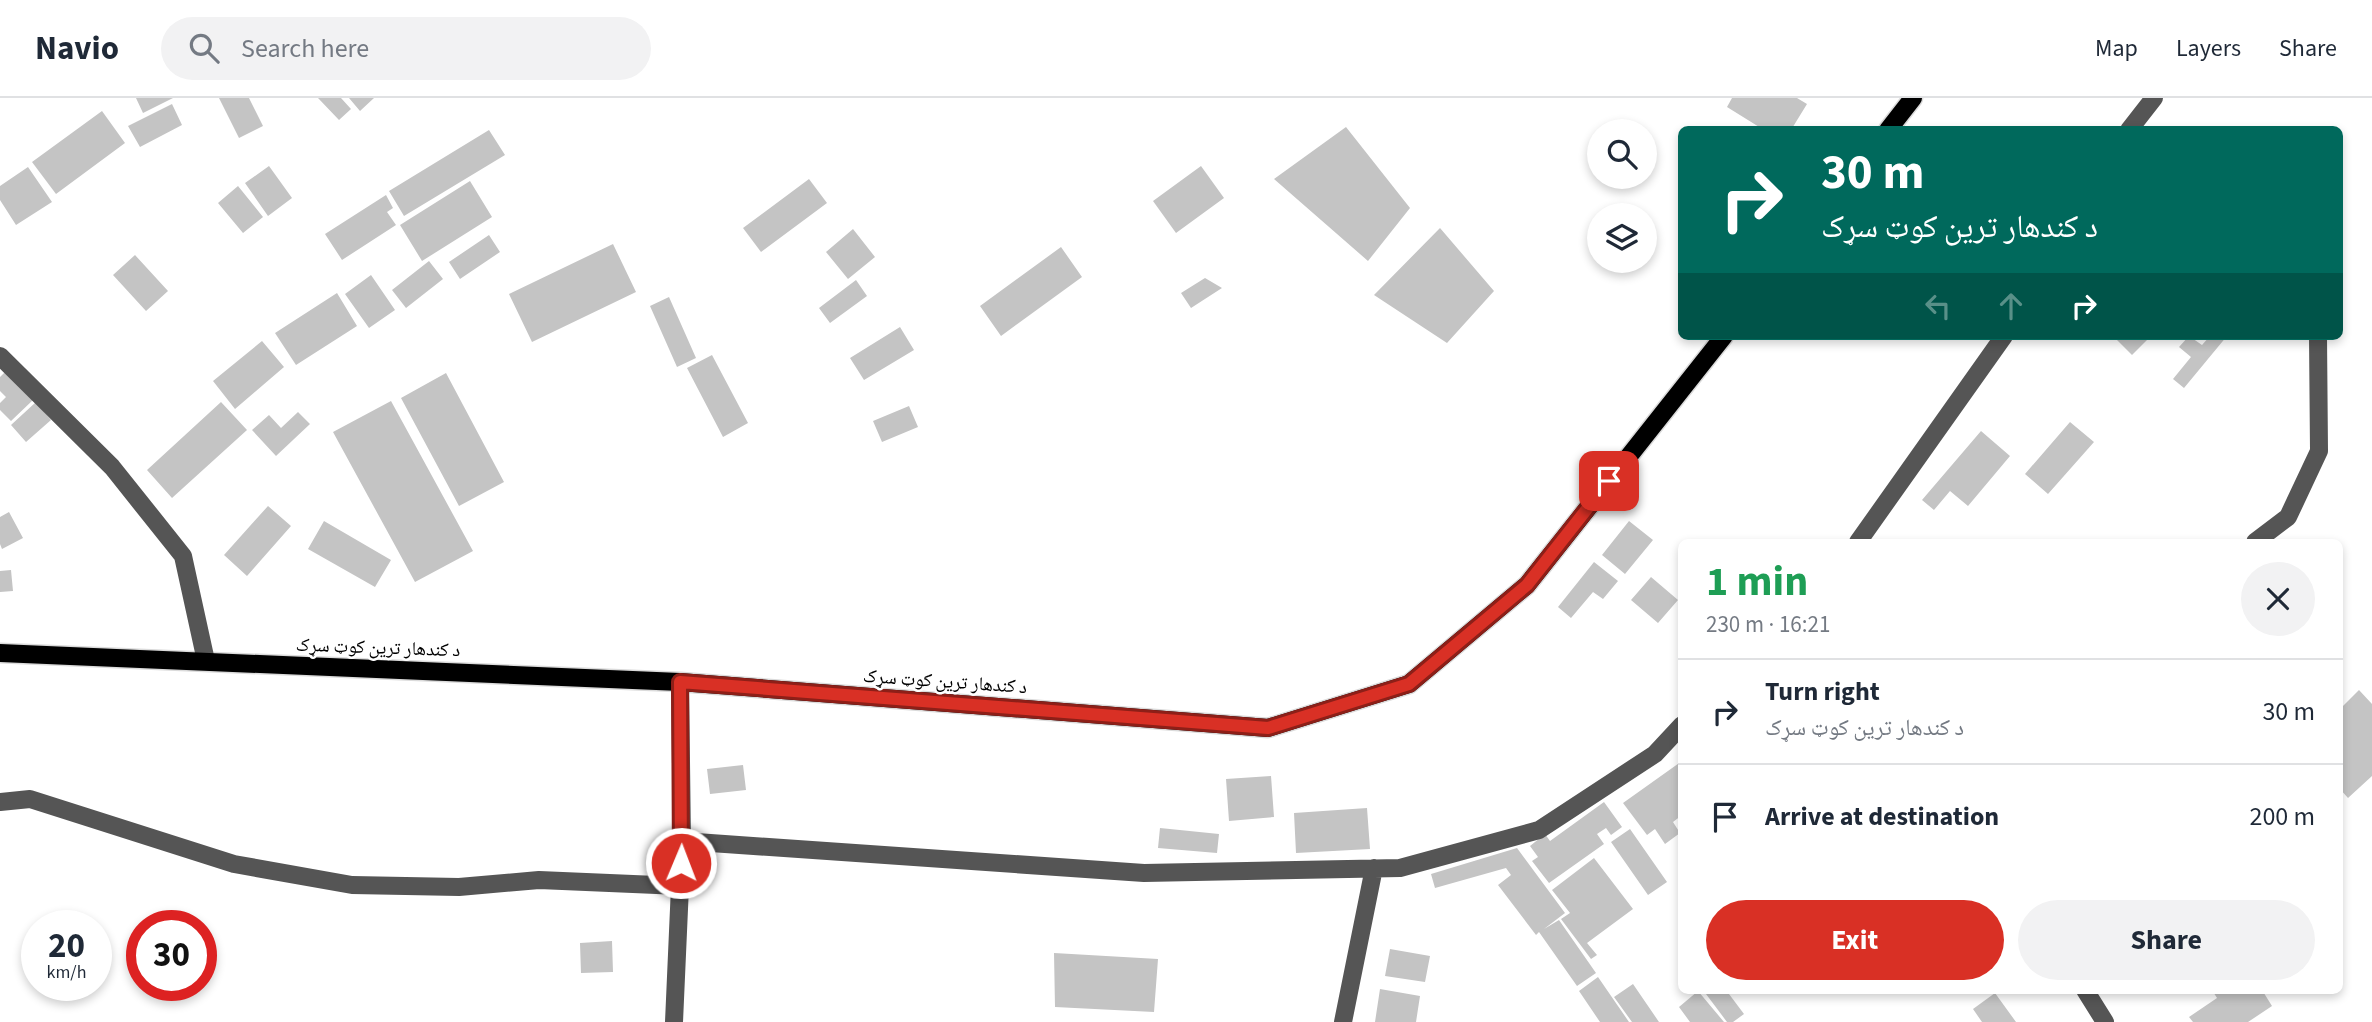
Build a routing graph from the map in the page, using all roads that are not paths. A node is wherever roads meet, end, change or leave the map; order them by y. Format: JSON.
{"nodes":[{"id":1,"x":1913,"y":98,"type":"edge"},
{"id":2,"x":2154,"y":98,"type":"edge"},
{"id":3,"x":1891,"y":126,"type":"edge"},
{"id":4,"x":2132,"y":126,"type":"edge"},
{"id":5,"x":1721,"y":340,"type":"edge"},
{"id":6,"x":2001,"y":340,"type":"edge"},
{"id":7,"x":2318,"y":340,"type":"edge"},
{"id":8,"x":0,"y":356,"type":"edge"},
{"id":9,"x":1860,"y":539,"type":"edge"},
{"id":10,"x":2259,"y":539,"type":"edge"},
{"id":11,"x":0,"y":653,"type":"edge"},
{"id":12,"x":206,"y":662,"type":"junction"},
{"id":13,"x":680,"y":682,"type":"junction"},
{"id":14,"x":1678,"y":729,"type":"edge"},
{"id":15,"x":0,"y":802,"type":"edge"},
{"id":16,"x":682,"y":841,"type":"junction"},
{"id":17,"x":1374,"y":868,"type":"junction"},
{"id":18,"x":680,"y":886,"type":"junction"},
{"id":19,"x":2088,"y":994,"type":"edge"},
{"id":20,"x":674,"y":1022,"type":"edge"},
{"id":21,"x":1343,"y":1022,"type":"edge"},
{"id":22,"x":2105,"y":1022,"type":"edge"}],
"edges":[{"from":1,"to":3,"type":"main road"},
{"from":2,"to":4,"type":"street"},
{"from":5,"to":13,"type":"main road","name":"د کندهار ترين کوټ سړک"},
{"from":6,"to":9,"type":"street"},
{"from":7,"to":10,"type":"street"},
{"from":8,"to":12,"type":"street"},
{"from":11,"to":12,"type":"main road","name":"د کندهار ترين کوټ سړک"},
{"from":12,"to":13,"type":"main road","name":"د کندهار ترين کوټ سړک"},
{"from":13,"to":16,"type":"street"},
{"from":14,"to":17,"type":"street"},
{"from":15,"to":18,"type":"street"},
{"from":16,"to":17,"type":"street"},
{"from":16,"to":18,"type":"street"},
{"from":17,"to":21,"type":"street"},
{"from":18,"to":20,"type":"street"},
{"from":19,"to":22,"type":"street"}]}
